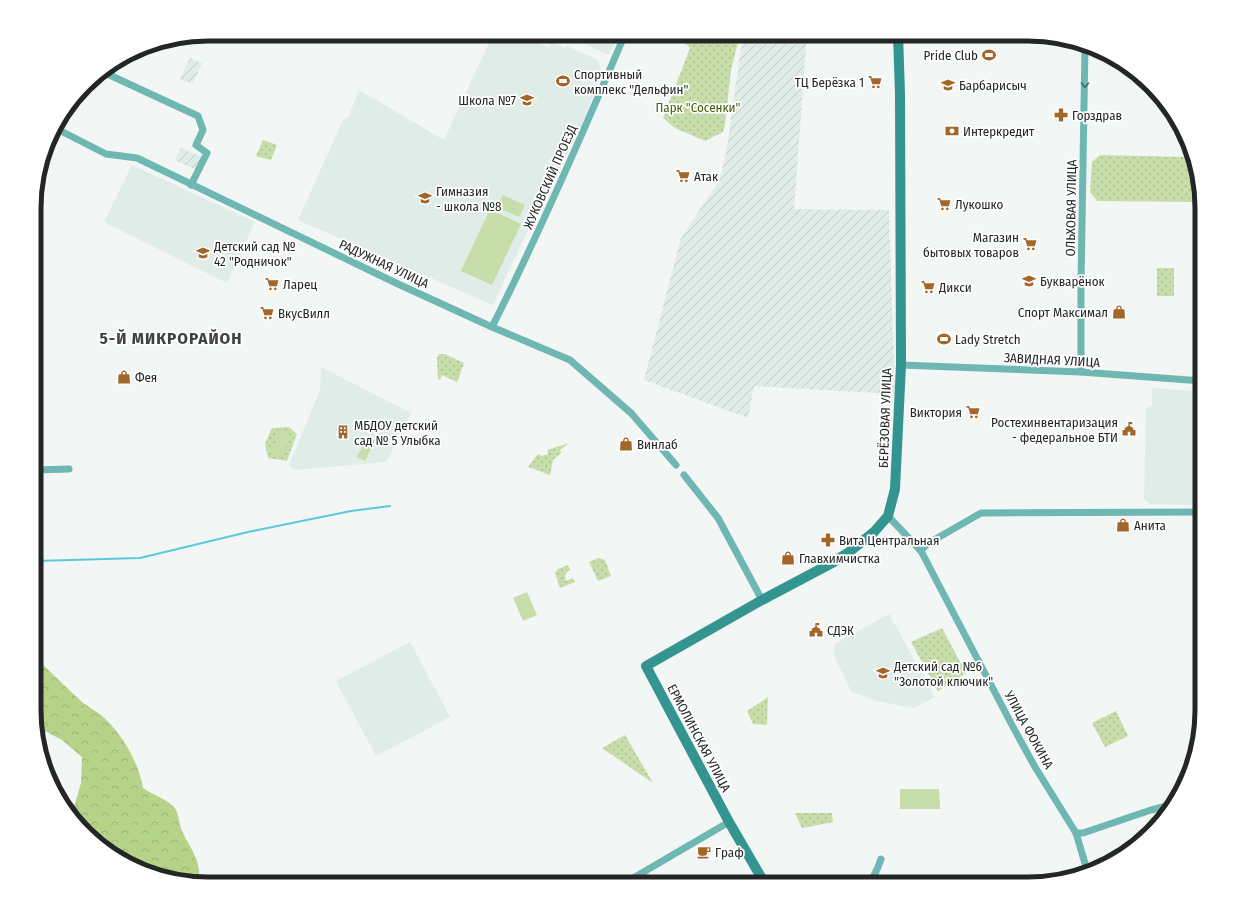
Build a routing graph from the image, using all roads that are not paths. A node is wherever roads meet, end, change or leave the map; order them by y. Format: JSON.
{"nodes":[{"id":1,"x":622,"y":41,"type":"edge"},
{"id":2,"x":898,"y":41,"type":"edge"},
{"id":3,"x":1085,"y":51,"type":"edge"},
{"id":4,"x":108,"y":74,"type":"edge"},
{"id":5,"x":60,"y":130,"type":"edge"},
{"id":6,"x":191,"y":185,"type":"junction"},
{"id":7,"x":492,"y":327,"type":"junction"},
{"id":8,"x":901,"y":365,"type":"junction"},
{"id":9,"x":1081,"y":372,"type":"junction"},
{"id":10,"x":1195,"y":380,"type":"edge"},
{"id":11,"x":676,"y":465,"type":"dead end"},
{"id":12,"x":69,"y":469,"type":"dead end"},
{"id":13,"x":41,"y":470,"type":"edge"},
{"id":14,"x":684,"y":475,"type":"dead end"},
{"id":15,"x":1195,"y":512,"type":"edge"},
{"id":16,"x":888,"y":516,"type":"junction"},
{"id":17,"x":921,"y":551,"type":"junction"},
{"id":18,"x":762,"y":600,"type":"junction"},
{"id":19,"x":646,"y":666,"type":"joint"},
{"id":20,"x":1164,"y":807,"type":"edge"},
{"id":21,"x":729,"y":822,"type":"junction"},
{"id":22,"x":1076,"y":833,"type":"junction"},
{"id":23,"x":881,"y":859,"type":"dead end"},
{"id":24,"x":1086,"y":866,"type":"edge"},
{"id":25,"x":635,"y":877,"type":"edge"},
{"id":26,"x":761,"y":877,"type":"edge"},
{"id":27,"x":873,"y":877,"type":"edge"}],
"edges":[{"from":1,"to":7,"type":"street","name":"ЖУКОВСКИЙ ПРОЕЗД"},
{"from":2,"to":8,"type":"street","name":"БЕРЁЗОВАЯ УЛИЦА"},
{"from":3,"to":9,"type":"street","name":"ОЛЬХОВАЯ УЛИЦА","one_way":true},
{"from":4,"to":6,"type":"street"},
{"from":5,"to":6,"type":"street","name":"РАДУЖНАЯ УЛИЦА"},
{"from":6,"to":7,"type":"street","name":"РАДУЖНАЯ УЛИЦА"},
{"from":7,"to":11,"type":"street","name":"РАДУЖНАЯ УЛИЦА"},
{"from":8,"to":9,"type":"street","name":"ЗАВИДНАЯ УЛИЦА"},
{"from":8,"to":16,"type":"street","name":"БЕРЁЗОВАЯ УЛИЦА"},
{"from":9,"to":10,"type":"street","name":"ЗАВИДНАЯ УЛИЦА"},
{"from":12,"to":13,"type":"street"},
{"from":14,"to":18,"type":"street"},
{"from":15,"to":17,"type":"street"},
{"from":16,"to":17,"type":"street","name":"УЛИЦА ФОКИНА"},
{"from":16,"to":18,"type":"street","name":"БЕРЁЗОВАЯ УЛИЦА"},
{"from":17,"to":22,"type":"street","name":"УЛИЦА ФОКИНА"},
{"from":18,"to":19,"type":"street","name":"БЕРЁЗОВАЯ УЛИЦА"},
{"from":19,"to":21,"type":"street","name":"ЕРМОЛИНСКАЯ УЛИЦА"},
{"from":20,"to":22,"type":"street"},
{"from":21,"to":25,"type":"street"},
{"from":21,"to":26,"type":"street","name":"ЕРМОЛИНСКАЯ УЛИЦА"},
{"from":22,"to":24,"type":"street","name":"УЛИЦА ФОКИНА"},
{"from":23,"to":27,"type":"street"}]}
